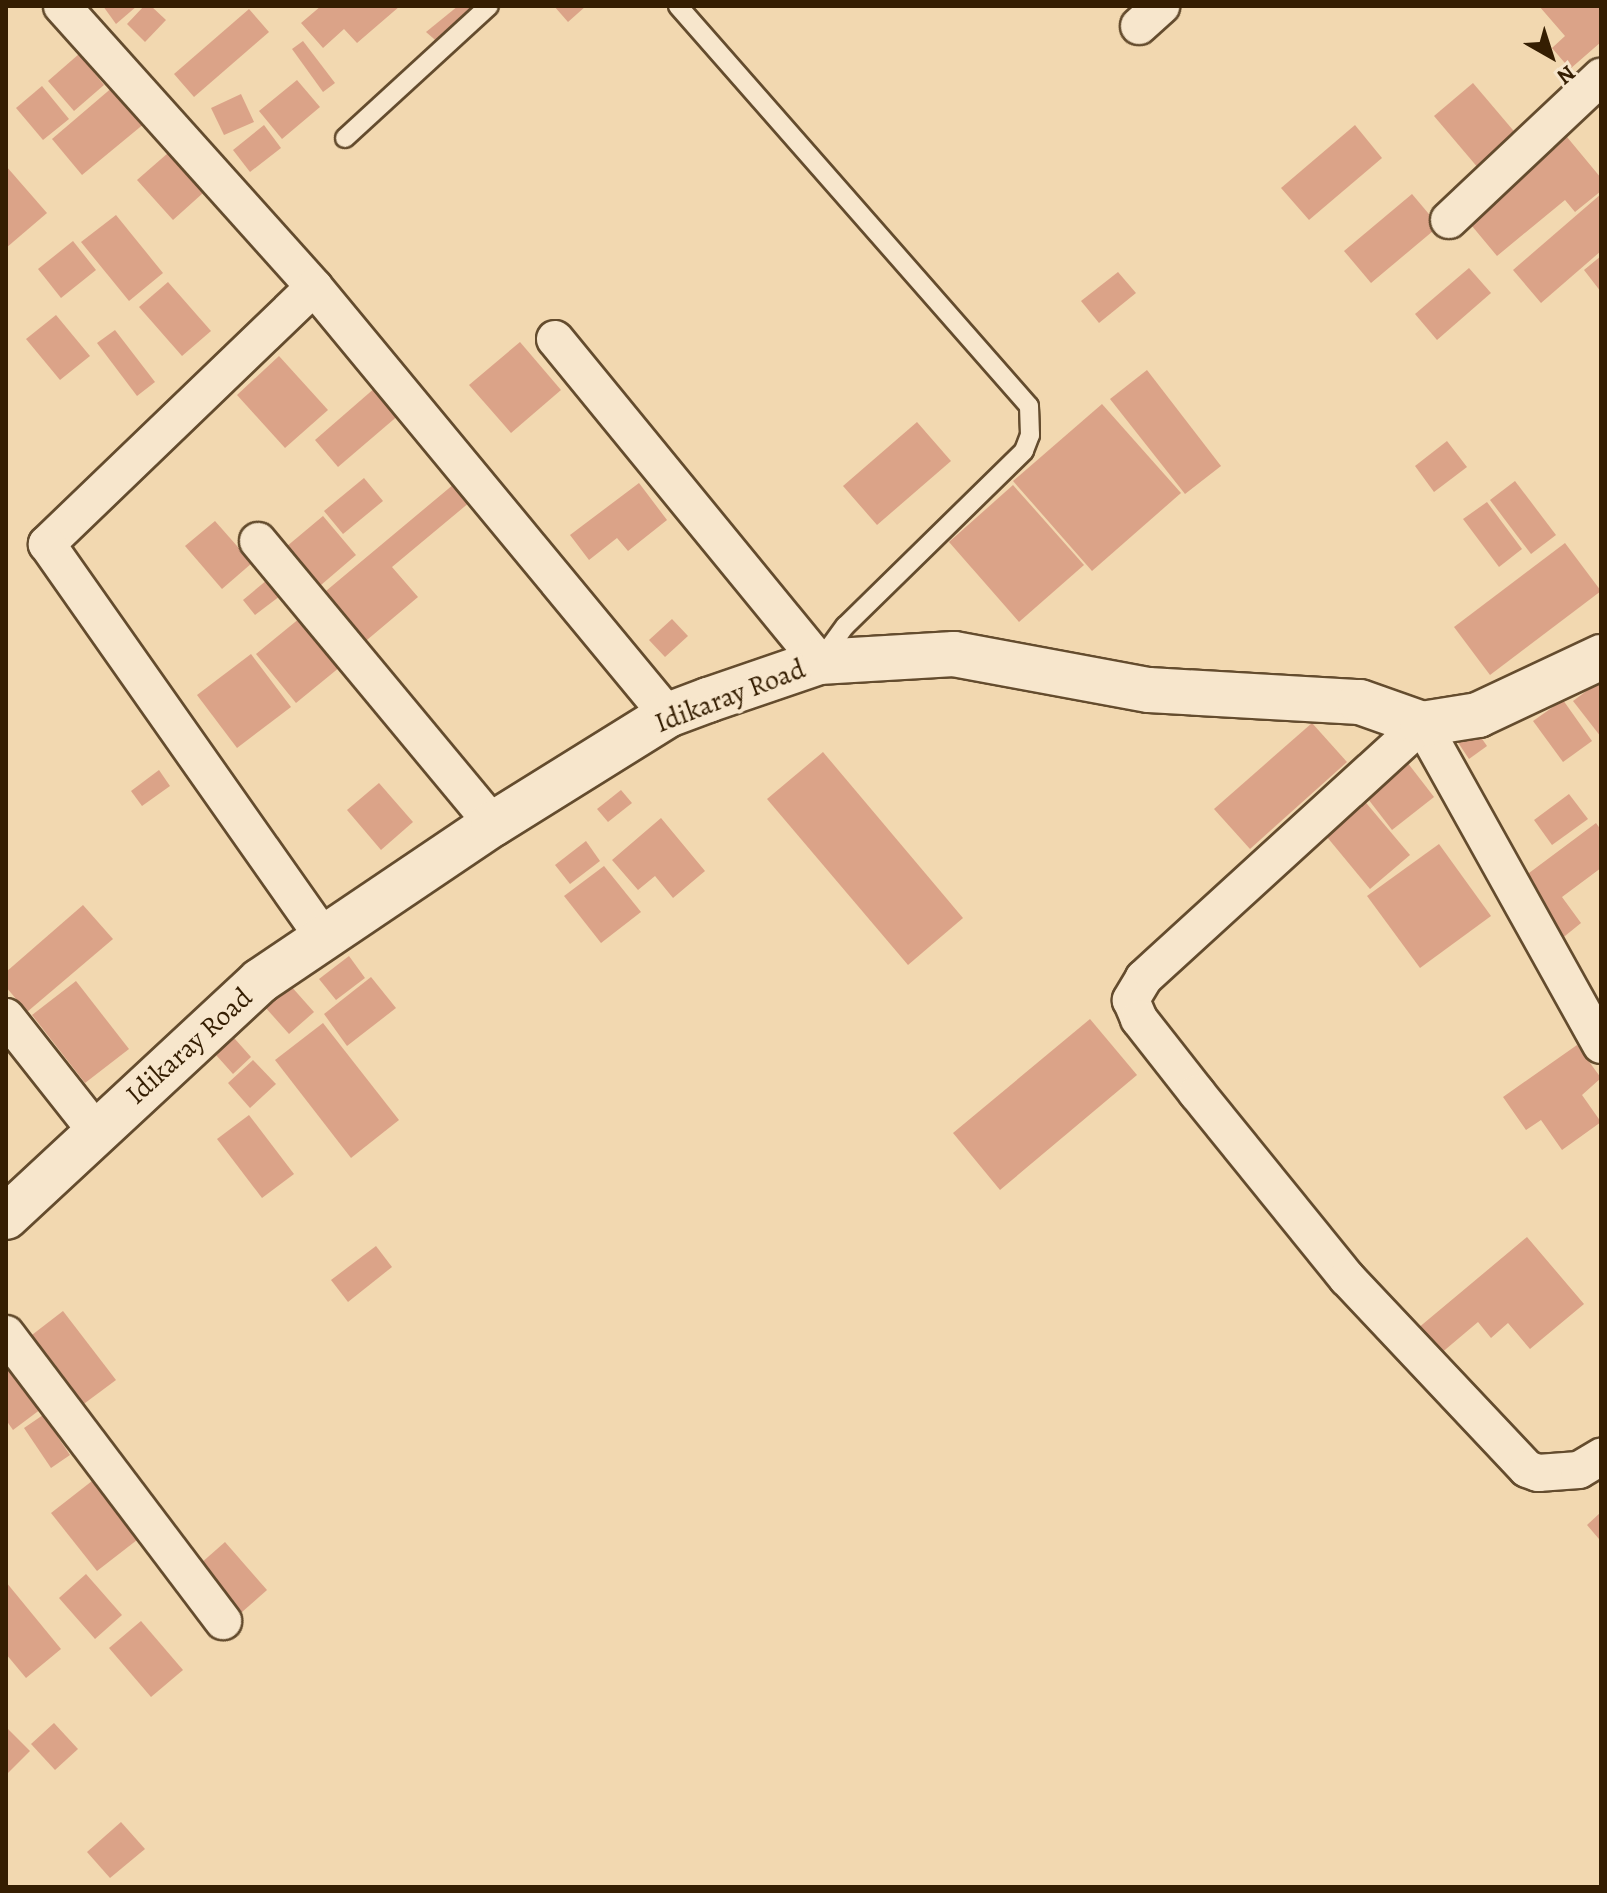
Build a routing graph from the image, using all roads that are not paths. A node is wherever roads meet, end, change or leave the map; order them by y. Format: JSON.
{"nodes":[{"id":1,"x":62,"y":6,"type":"edge"},
{"id":2,"x":489,"y":6,"type":"edge"},
{"id":3,"x":678,"y":6,"type":"edge"},
{"id":4,"x":1601,"y":77,"type":"edge"},
{"id":5,"x":345,"y":138,"type":"dead end"},
{"id":6,"x":1449,"y":220,"type":"dead end"},
{"id":7,"x":314,"y":287,"type":"junction"},
{"id":8,"x":555,"y":339,"type":"dead end"},
{"id":9,"x":258,"y":541,"type":"dead end"},
{"id":10,"x":1601,"y":657,"type":"edge"},
{"id":11,"x":819,"y":662,"type":"junction"},
{"id":12,"x":668,"y":715,"type":"junction"},
{"id":13,"x":1422,"y":724,"type":"junction"},
{"id":14,"x":493,"y":824,"type":"junction"},
{"id":15,"x":323,"y":937,"type":"junction"},
{"id":16,"x":6,"y":1017,"type":"edge"},
{"id":17,"x":1601,"y":1045,"type":"edge"},
{"id":18,"x":96,"y":1131,"type":"junction"},
{"id":19,"x":6,"y":1217,"type":"edge"},
{"id":20,"x":6,"y":1334,"type":"edge"},
{"id":21,"x":1601,"y":1457,"type":"edge"},
{"id":22,"x":223,"y":1621,"type":"dead end"}],
"edges":[{"from":1,"to":7,"type":"street"},
{"from":2,"to":5,"type":"lane"},
{"from":3,"to":11,"type":"lane"},
{"from":4,"to":6,"type":"street"},
{"from":7,"to":12,"type":"street"},
{"from":7,"to":15,"type":"street"},
{"from":8,"to":11,"type":"street"},
{"from":9,"to":14,"type":"street"},
{"from":10,"to":13,"type":"street","name":"Idikaray Road"},
{"from":11,"to":12,"type":"street","name":"Idikaray Road"},
{"from":11,"to":13,"type":"street","name":"Idikaray Road"},
{"from":12,"to":14,"type":"street","name":"Idikaray Road"},
{"from":13,"to":17,"type":"street"},
{"from":13,"to":21,"type":"street"},
{"from":14,"to":15,"type":"street","name":"Idikaray Road"},
{"from":15,"to":18,"type":"street","name":"Idikaray Road"},
{"from":16,"to":18,"type":"street"},
{"from":18,"to":19,"type":"street","name":"Idikaray Road"},
{"from":20,"to":22,"type":"street"}]}
